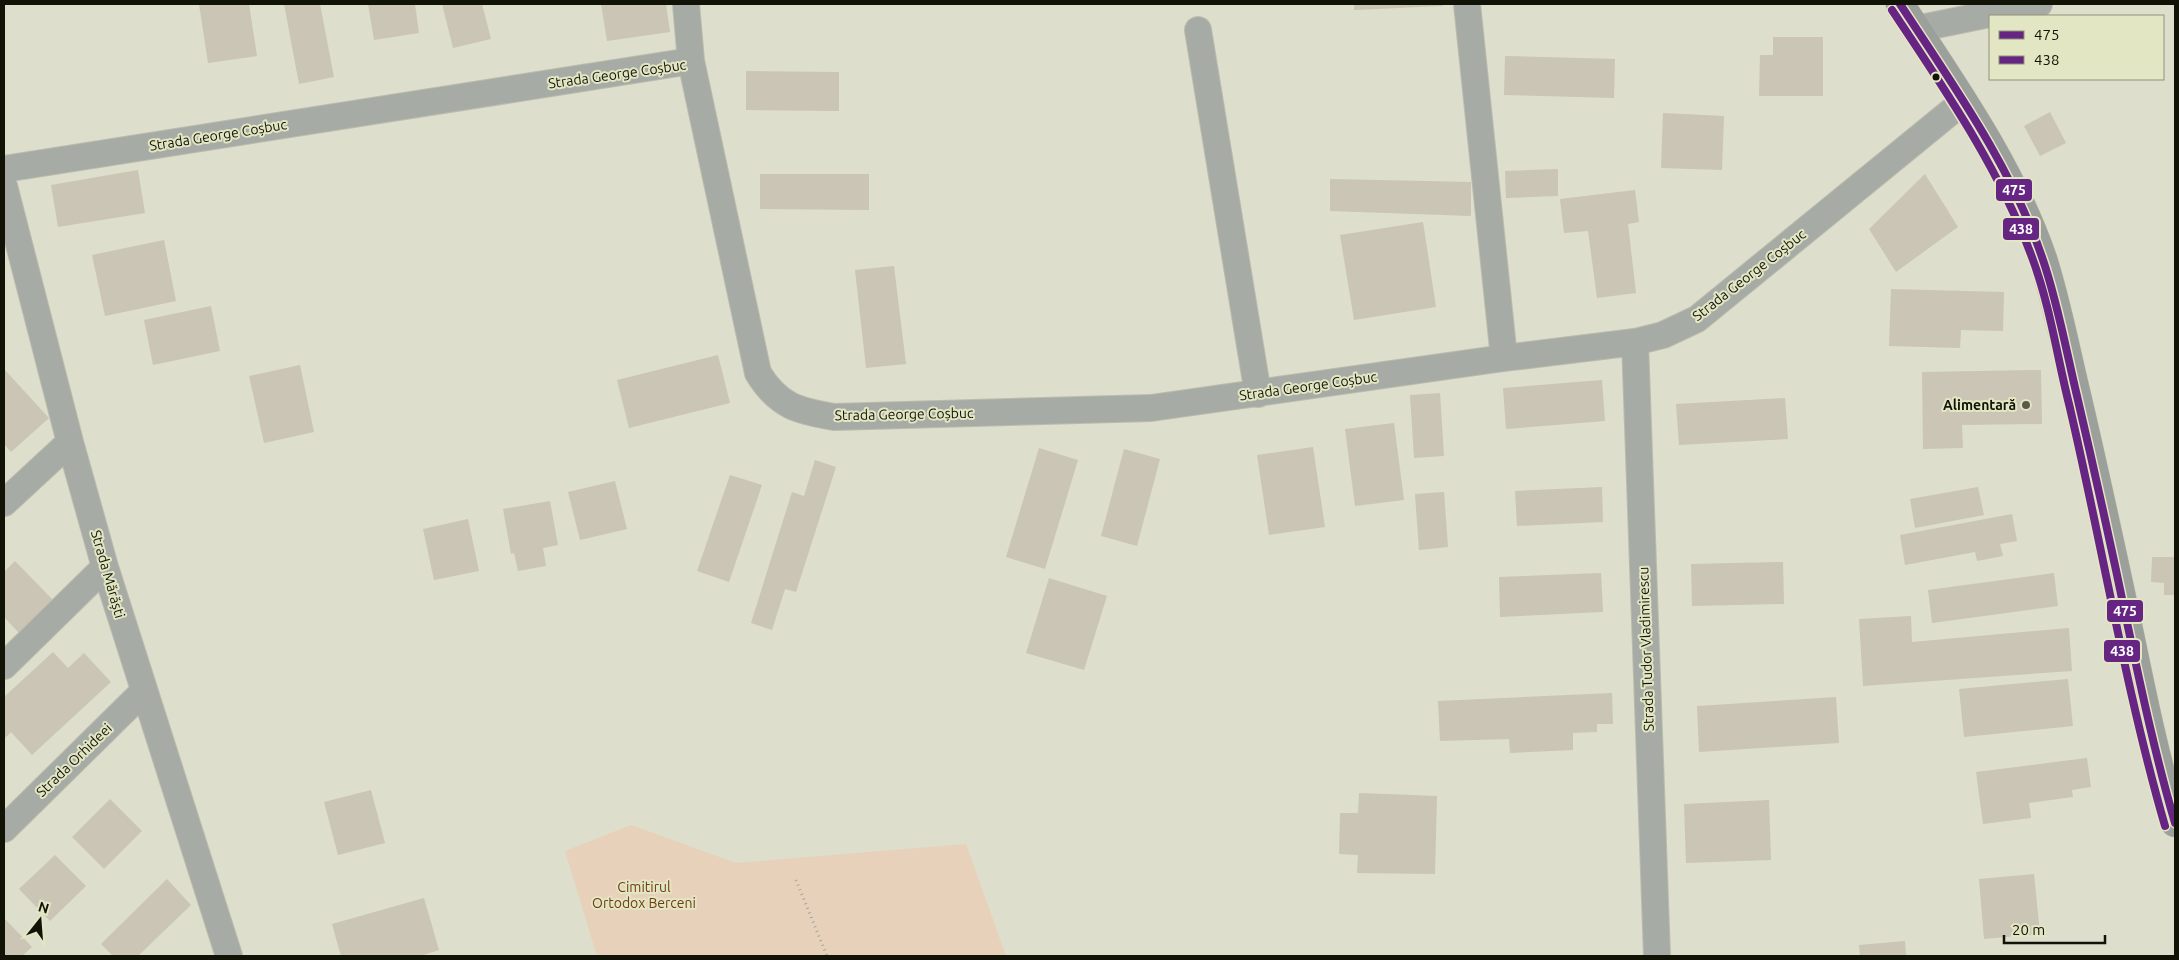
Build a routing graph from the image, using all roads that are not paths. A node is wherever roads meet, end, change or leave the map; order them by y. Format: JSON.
{"nodes":[{"id":1,"x":686,"y":4,"type":"edge"},
{"id":2,"x":1467,"y":4,"type":"edge"},
{"id":3,"x":1900,"y":4,"type":"edge"},
{"id":4,"x":2039,"y":4,"type":"edge"},
{"id":5,"x":1916,"y":29,"type":"junction"},
{"id":6,"x":1198,"y":30,"type":"dead end"},
{"id":7,"x":690,"y":61,"type":"junction"},
{"id":8,"x":1964,"y":101,"type":"junction"},
{"id":9,"x":4,"y":170,"type":"edge"},
{"id":10,"x":4,"y":186,"type":"edge"},
{"id":11,"x":1635,"y":342,"type":"junction"},
{"id":12,"x":1504,"y":358,"type":"junction"},
{"id":13,"x":1258,"y":394,"type":"junction"},
{"id":14,"x":70,"y":442,"type":"junction"},
{"id":15,"x":4,"y":503,"type":"edge"},
{"id":16,"x":105,"y":567,"type":"junction"},
{"id":17,"x":4,"y":666,"type":"edge"},
{"id":18,"x":143,"y":692,"type":"junction"},
{"id":19,"x":2175,"y":820,"type":"edge"},
{"id":20,"x":4,"y":829,"type":"edge"},
{"id":21,"x":229,"y":956,"type":"edge"},
{"id":22,"x":1657,"y":956,"type":"edge"}],
"edges":[{"from":1,"to":7,"type":"street"},
{"from":2,"to":12,"type":"street"},
{"from":3,"to":5,"type":"main road"},
{"from":4,"to":5,"type":"street"},
{"from":5,"to":8,"type":"main road"},
{"from":6,"to":13,"type":"street"},
{"from":7,"to":9,"type":"street","name":"Strada George Coșbuc"},
{"from":7,"to":13,"type":"street","name":"Strada George Coșbuc"},
{"from":8,"to":11,"type":"street","name":"Strada George Coșbuc"},
{"from":8,"to":19,"type":"main road"},
{"from":10,"to":14,"type":"street","name":"Strada Mărăști"},
{"from":11,"to":12,"type":"street","name":"Strada George Coșbuc"},
{"from":11,"to":22,"type":"street","name":"Strada Tudor Vladimirescu"},
{"from":12,"to":13,"type":"street","name":"Strada George Coșbuc"},
{"from":14,"to":15,"type":"street"},
{"from":14,"to":16,"type":"street","name":"Strada Mărăști"},
{"from":16,"to":17,"type":"street"},
{"from":16,"to":18,"type":"street","name":"Strada Mărăști"},
{"from":18,"to":20,"type":"street","name":"Strada Orhideei"},
{"from":18,"to":21,"type":"street","name":"Strada Mărăști"}]}
